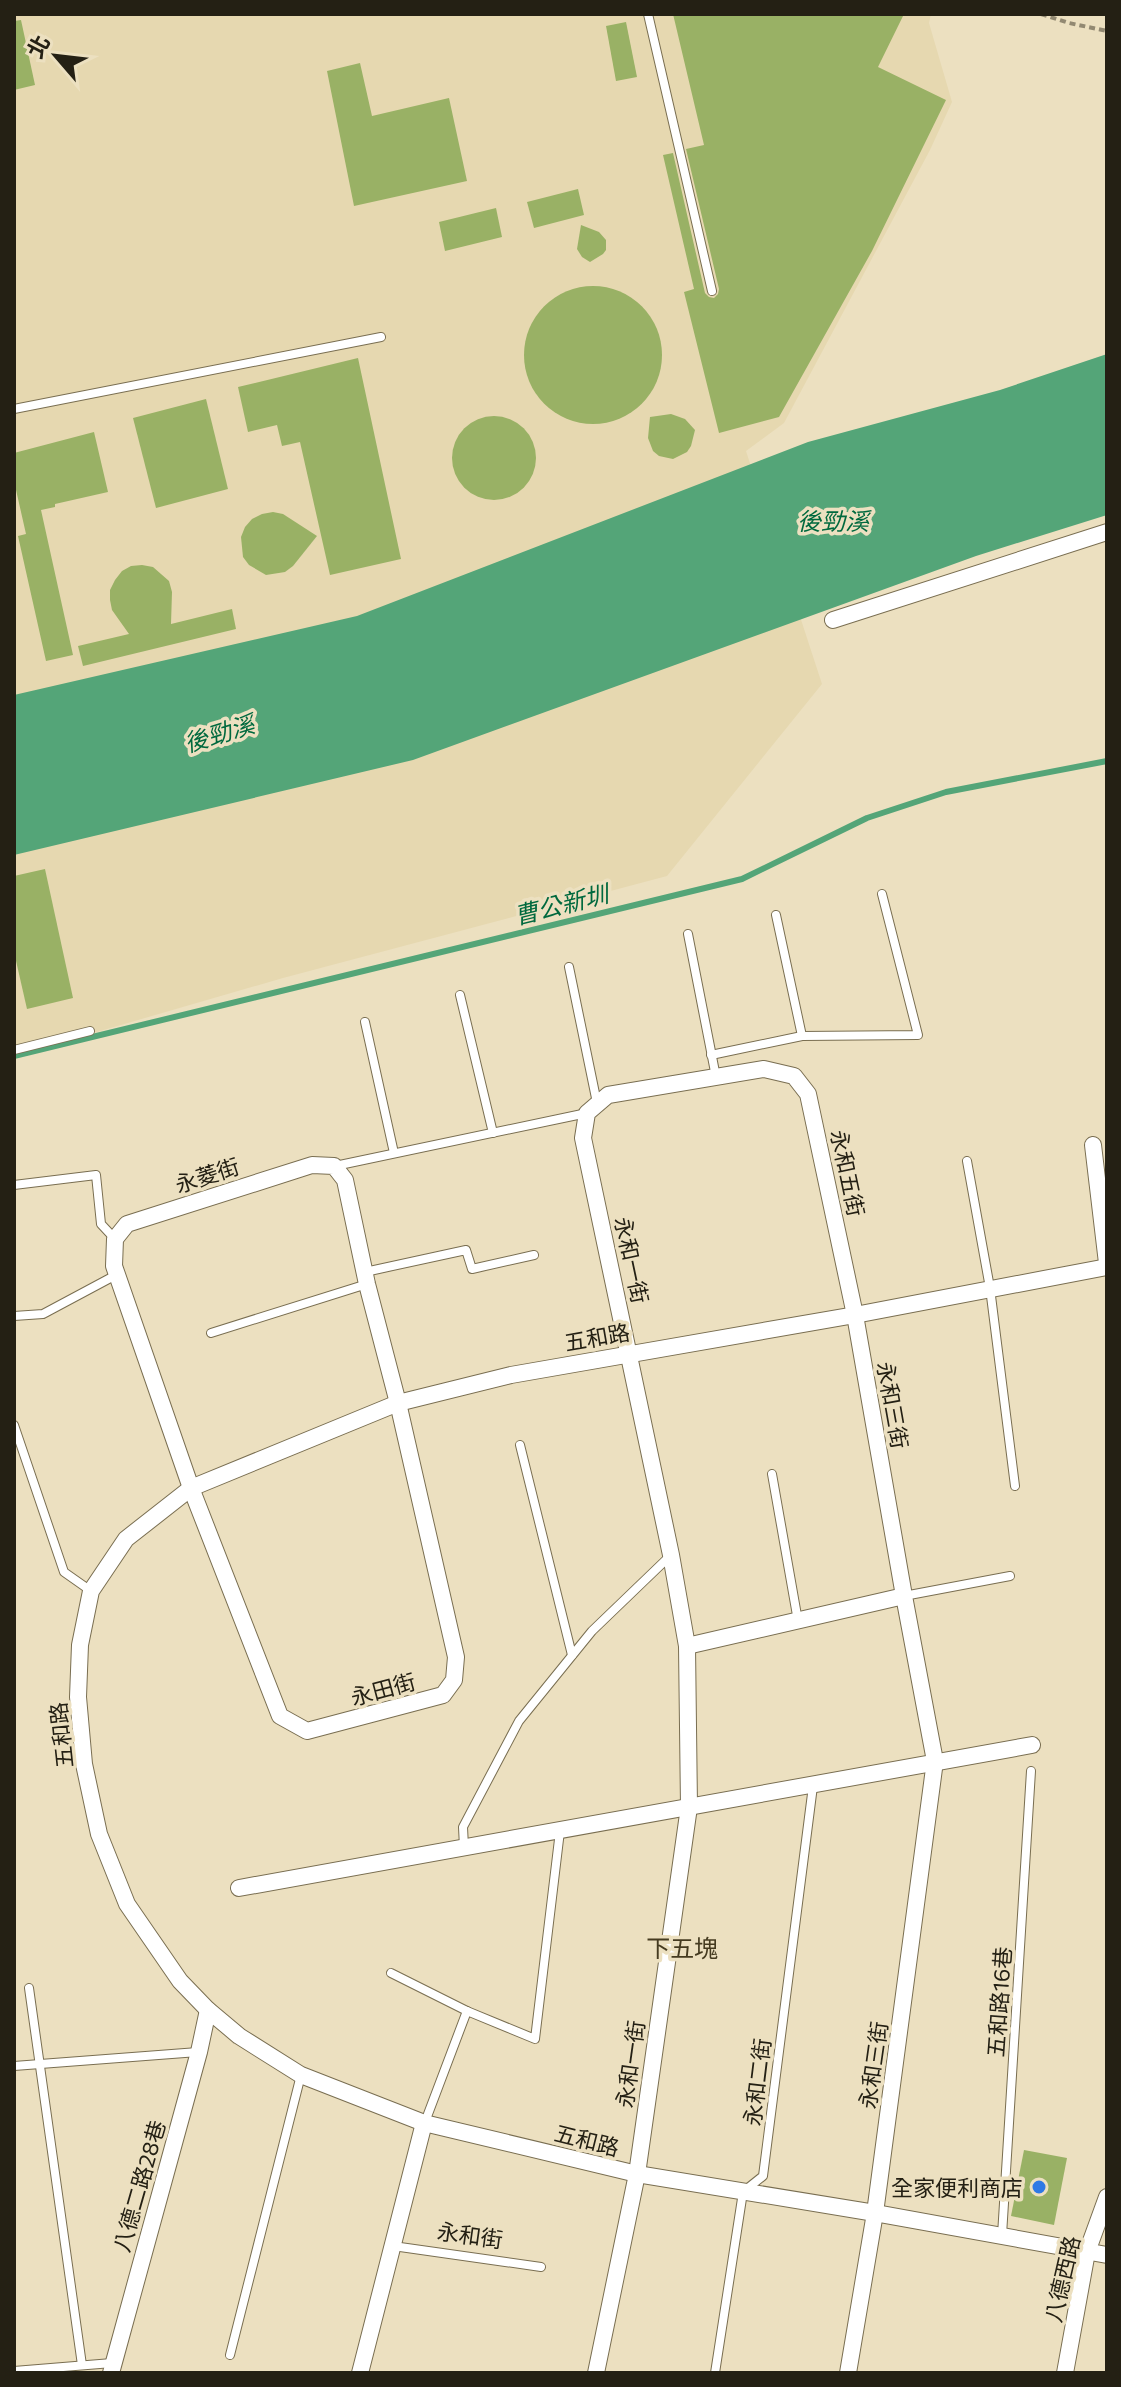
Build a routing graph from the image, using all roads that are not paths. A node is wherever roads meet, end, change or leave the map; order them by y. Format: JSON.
{"nodes":[{"id":1,"x":648,"y":14,"type":"edge"},
{"id":2,"x":712,"y":291,"type":"dead end"},
{"id":3,"x":381,"y":337,"type":"dead end"},
{"id":4,"x":14,"y":409,"type":"edge"},
{"id":5,"x":1107,"y":532,"type":"edge"},
{"id":6,"x":833,"y":620,"type":"dead end"},
{"id":7,"x":882,"y":894,"type":"dead end"},
{"id":8,"x":776,"y":915,"type":"dead end"},
{"id":9,"x":688,"y":934,"type":"dead end"},
{"id":10,"x":569,"y":967,"type":"dead end"},
{"id":11,"x":460,"y":995,"type":"dead end"},
{"id":12,"x":365,"y":1022,"type":"dead end"},
{"id":13,"x":90,"y":1031,"type":"dead end"},
{"id":14,"x":802,"y":1036,"type":"junction"},
{"id":15,"x":14,"y":1050,"type":"edge"},
{"id":16,"x":711,"y":1055,"type":"junction"},
{"id":17,"x":716,"y":1077,"type":"junction"},
{"id":18,"x":592,"y":1108,"type":"junction"},
{"id":19,"x":493,"y":1133,"type":"junction"},
{"id":20,"x":1100,"y":1144,"type":"edge"},
{"id":21,"x":394,"y":1153,"type":"junction"},
{"id":22,"x":967,"y":1161,"type":"dead end"},
{"id":23,"x":334,"y":1166,"type":"junction"},
{"id":24,"x":14,"y":1185,"type":"edge"},
{"id":25,"x":1104,"y":1190,"type":"edge"},
{"id":26,"x":115,"y":1239,"type":"junction"},
{"id":27,"x":534,"y":1255,"type":"dead end"},
{"id":28,"x":1107,"y":1265,"type":"edge"},
{"id":29,"x":117,"y":1275,"type":"junction"},
{"id":30,"x":366,"y":1278,"type":"junction"},
{"id":31,"x":990,"y":1288,"type":"junction"},
{"id":32,"x":855,"y":1315,"type":"junction"},
{"id":33,"x":14,"y":1316,"type":"edge"},
{"id":34,"x":211,"y":1333,"type":"dead end"},
{"id":35,"x":629,"y":1353,"type":"junction"},
{"id":36,"x":398,"y":1403,"type":"junction"},
{"id":37,"x":14,"y":1425,"type":"edge"},
{"id":38,"x":520,"y":1445,"type":"dead end"},
{"id":39,"x":772,"y":1474,"type":"dead end"},
{"id":40,"x":1015,"y":1486,"type":"dead end"},
{"id":41,"x":191,"y":1488,"type":"junction"},
{"id":42,"x":671,"y":1555,"type":"junction"},
{"id":43,"x":1010,"y":1576,"type":"dead end"},
{"id":44,"x":91,"y":1591,"type":"junction"},
{"id":45,"x":904,"y":1596,"type":"junction"},
{"id":46,"x":798,"y":1621,"type":"junction"},
{"id":47,"x":687,"y":1646,"type":"junction"},
{"id":48,"x":572,"y":1655,"type":"junction"},
{"id":49,"x":1032,"y":1745,"type":"dead end"},
{"id":50,"x":935,"y":1761,"type":"junction"},
{"id":51,"x":1031,"y":1771,"type":"dead end"},
{"id":52,"x":813,"y":1786,"type":"junction"},
{"id":53,"x":689,"y":1807,"type":"junction"},
{"id":54,"x":560,"y":1830,"type":"junction"},
{"id":55,"x":464,"y":1847,"type":"junction"},
{"id":56,"x":239,"y":1888,"type":"dead end"},
{"id":57,"x":391,"y":1973,"type":"dead end"},
{"id":58,"x":29,"y":1988,"type":"dead end"},
{"id":59,"x":208,"y":2010,"type":"junction"},
{"id":60,"x":467,"y":2011,"type":"junction"},
{"id":61,"x":199,"y":2052,"type":"junction"},
{"id":62,"x":39,"y":2063,"type":"junction"},
{"id":63,"x":14,"y":2066,"type":"edge"},
{"id":64,"x":301,"y":2075,"type":"junction"},
{"id":65,"x":424,"y":2123,"type":"junction"},
{"id":66,"x":637,"y":2174,"type":"junction"},
{"id":67,"x":743,"y":2192,"type":"junction"},
{"id":68,"x":1107,"y":2197,"type":"edge"},
{"id":69,"x":875,"y":2213,"type":"junction"},
{"id":70,"x":1002,"y":2236,"type":"junction"},
{"id":71,"x":393,"y":2246,"type":"junction"},
{"id":72,"x":1087,"y":2252,"type":"junction"},
{"id":73,"x":1107,"y":2255,"type":"edge"},
{"id":74,"x":541,"y":2267,"type":"dead end"},
{"id":75,"x":230,"y":2355,"type":"dead end"},
{"id":76,"x":82,"y":2365,"type":"junction"},
{"id":77,"x":112,"y":2368,"type":"edge"},
{"id":78,"x":14,"y":2371,"type":"edge"},
{"id":79,"x":360,"y":2373,"type":"edge"},
{"id":80,"x":596,"y":2373,"type":"edge"},
{"id":81,"x":715,"y":2373,"type":"edge"},
{"id":82,"x":848,"y":2373,"type":"edge"},
{"id":83,"x":1065,"y":2373,"type":"edge"}],
"edges":[{"from":1,"to":2,"type":"lane"},
{"from":3,"to":4,"type":"lane"},
{"from":5,"to":6,"type":"street"},
{"from":7,"to":14,"type":"lane"},
{"from":8,"to":14,"type":"lane"},
{"from":9,"to":16,"type":"lane"},
{"from":10,"to":18,"type":"lane"},
{"from":11,"to":19,"type":"lane"},
{"from":12,"to":21,"type":"lane"},
{"from":13,"to":15,"type":"lane"},
{"from":14,"to":16,"type":"lane"},
{"from":16,"to":17,"type":"lane"},
{"from":17,"to":18,"type":"street"},
{"from":17,"to":32,"type":"street","name":"永和五街"},
{"from":18,"to":19,"type":"lane"},
{"from":18,"to":35,"type":"street","name":"永和一街"},
{"from":19,"to":21,"type":"lane"},
{"from":20,"to":25,"type":"street"},
{"from":21,"to":23,"type":"lane"},
{"from":22,"to":31,"type":"lane"},
{"from":23,"to":26,"type":"street","name":"永菱街"},
{"from":23,"to":30,"type":"street"},
{"from":24,"to":26,"type":"lane"},
{"from":25,"to":28,"type":"street"},
{"from":26,"to":29,"type":"street"},
{"from":27,"to":30,"type":"lane"},
{"from":28,"to":31,"type":"street","name":"五和路"},
{"from":29,"to":33,"type":"lane"},
{"from":29,"to":41,"type":"street"},
{"from":30,"to":34,"type":"lane"},
{"from":30,"to":36,"type":"street"},
{"from":31,"to":32,"type":"street","name":"五和路"},
{"from":31,"to":40,"type":"lane"},
{"from":32,"to":35,"type":"street","name":"五和路"},
{"from":32,"to":45,"type":"street","name":"永和三街"},
{"from":35,"to":36,"type":"street","name":"五和路"},
{"from":35,"to":42,"type":"street","name":"永和一街"},
{"from":36,"to":41,"type":"street","name":"五和路"},
{"from":36,"to":41,"type":"street","name":"永田街"},
{"from":37,"to":44,"type":"lane"},
{"from":38,"to":48,"type":"lane"},
{"from":39,"to":46,"type":"lane"},
{"from":41,"to":44,"type":"street","name":"五和路"},
{"from":42,"to":47,"type":"street","name":"永和一街"},
{"from":42,"to":48,"type":"lane"},
{"from":43,"to":45,"type":"lane"},
{"from":44,"to":59,"type":"street","name":"五和路"},
{"from":45,"to":46,"type":"street"},
{"from":45,"to":50,"type":"street","name":"永和三街"},
{"from":46,"to":47,"type":"street"},
{"from":47,"to":53,"type":"street","name":"永和一街"},
{"from":48,"to":55,"type":"lane"},
{"from":49,"to":50,"type":"street"},
{"from":50,"to":52,"type":"street"},
{"from":50,"to":69,"type":"street","name":"永和三街"},
{"from":51,"to":70,"type":"lane","name":"五和路16巷"},
{"from":52,"to":53,"type":"street"},
{"from":52,"to":67,"type":"lane","name":"永和二街"},
{"from":53,"to":54,"type":"street"},
{"from":53,"to":66,"type":"street","name":"永和一街"},
{"from":54,"to":55,"type":"street"},
{"from":54,"to":60,"type":"lane"},
{"from":55,"to":56,"type":"street"},
{"from":57,"to":60,"type":"lane"},
{"from":58,"to":62,"type":"lane"},
{"from":59,"to":61,"type":"street","name":"八德二路28巷"},
{"from":59,"to":64,"type":"street","name":"五和路"},
{"from":60,"to":65,"type":"lane"},
{"from":61,"to":62,"type":"lane"},
{"from":61,"to":77,"type":"street","name":"八德二路28巷"},
{"from":62,"to":63,"type":"lane"},
{"from":62,"to":76,"type":"lane"},
{"from":64,"to":65,"type":"street","name":"五和路"},
{"from":64,"to":75,"type":"lane"},
{"from":65,"to":66,"type":"street","name":"五和路"},
{"from":65,"to":71,"type":"street"},
{"from":66,"to":67,"type":"street","name":"五和路"},
{"from":66,"to":80,"type":"street","name":"永和一街"},
{"from":67,"to":69,"type":"street","name":"五和路"},
{"from":67,"to":81,"type":"lane","name":"永和二街"},
{"from":68,"to":72,"type":"street","name":"八德西路"},
{"from":69,"to":70,"type":"street","name":"五和路"},
{"from":69,"to":82,"type":"street","name":"永和三街"},
{"from":70,"to":72,"type":"street","name":"五和路"},
{"from":71,"to":74,"type":"lane","name":"永和街"},
{"from":71,"to":79,"type":"street"},
{"from":72,"to":73,"type":"street","name":"五和路"},
{"from":72,"to":83,"type":"street","name":"八德西路"},
{"from":76,"to":77,"type":"lane"},
{"from":76,"to":78,"type":"lane"}]}
